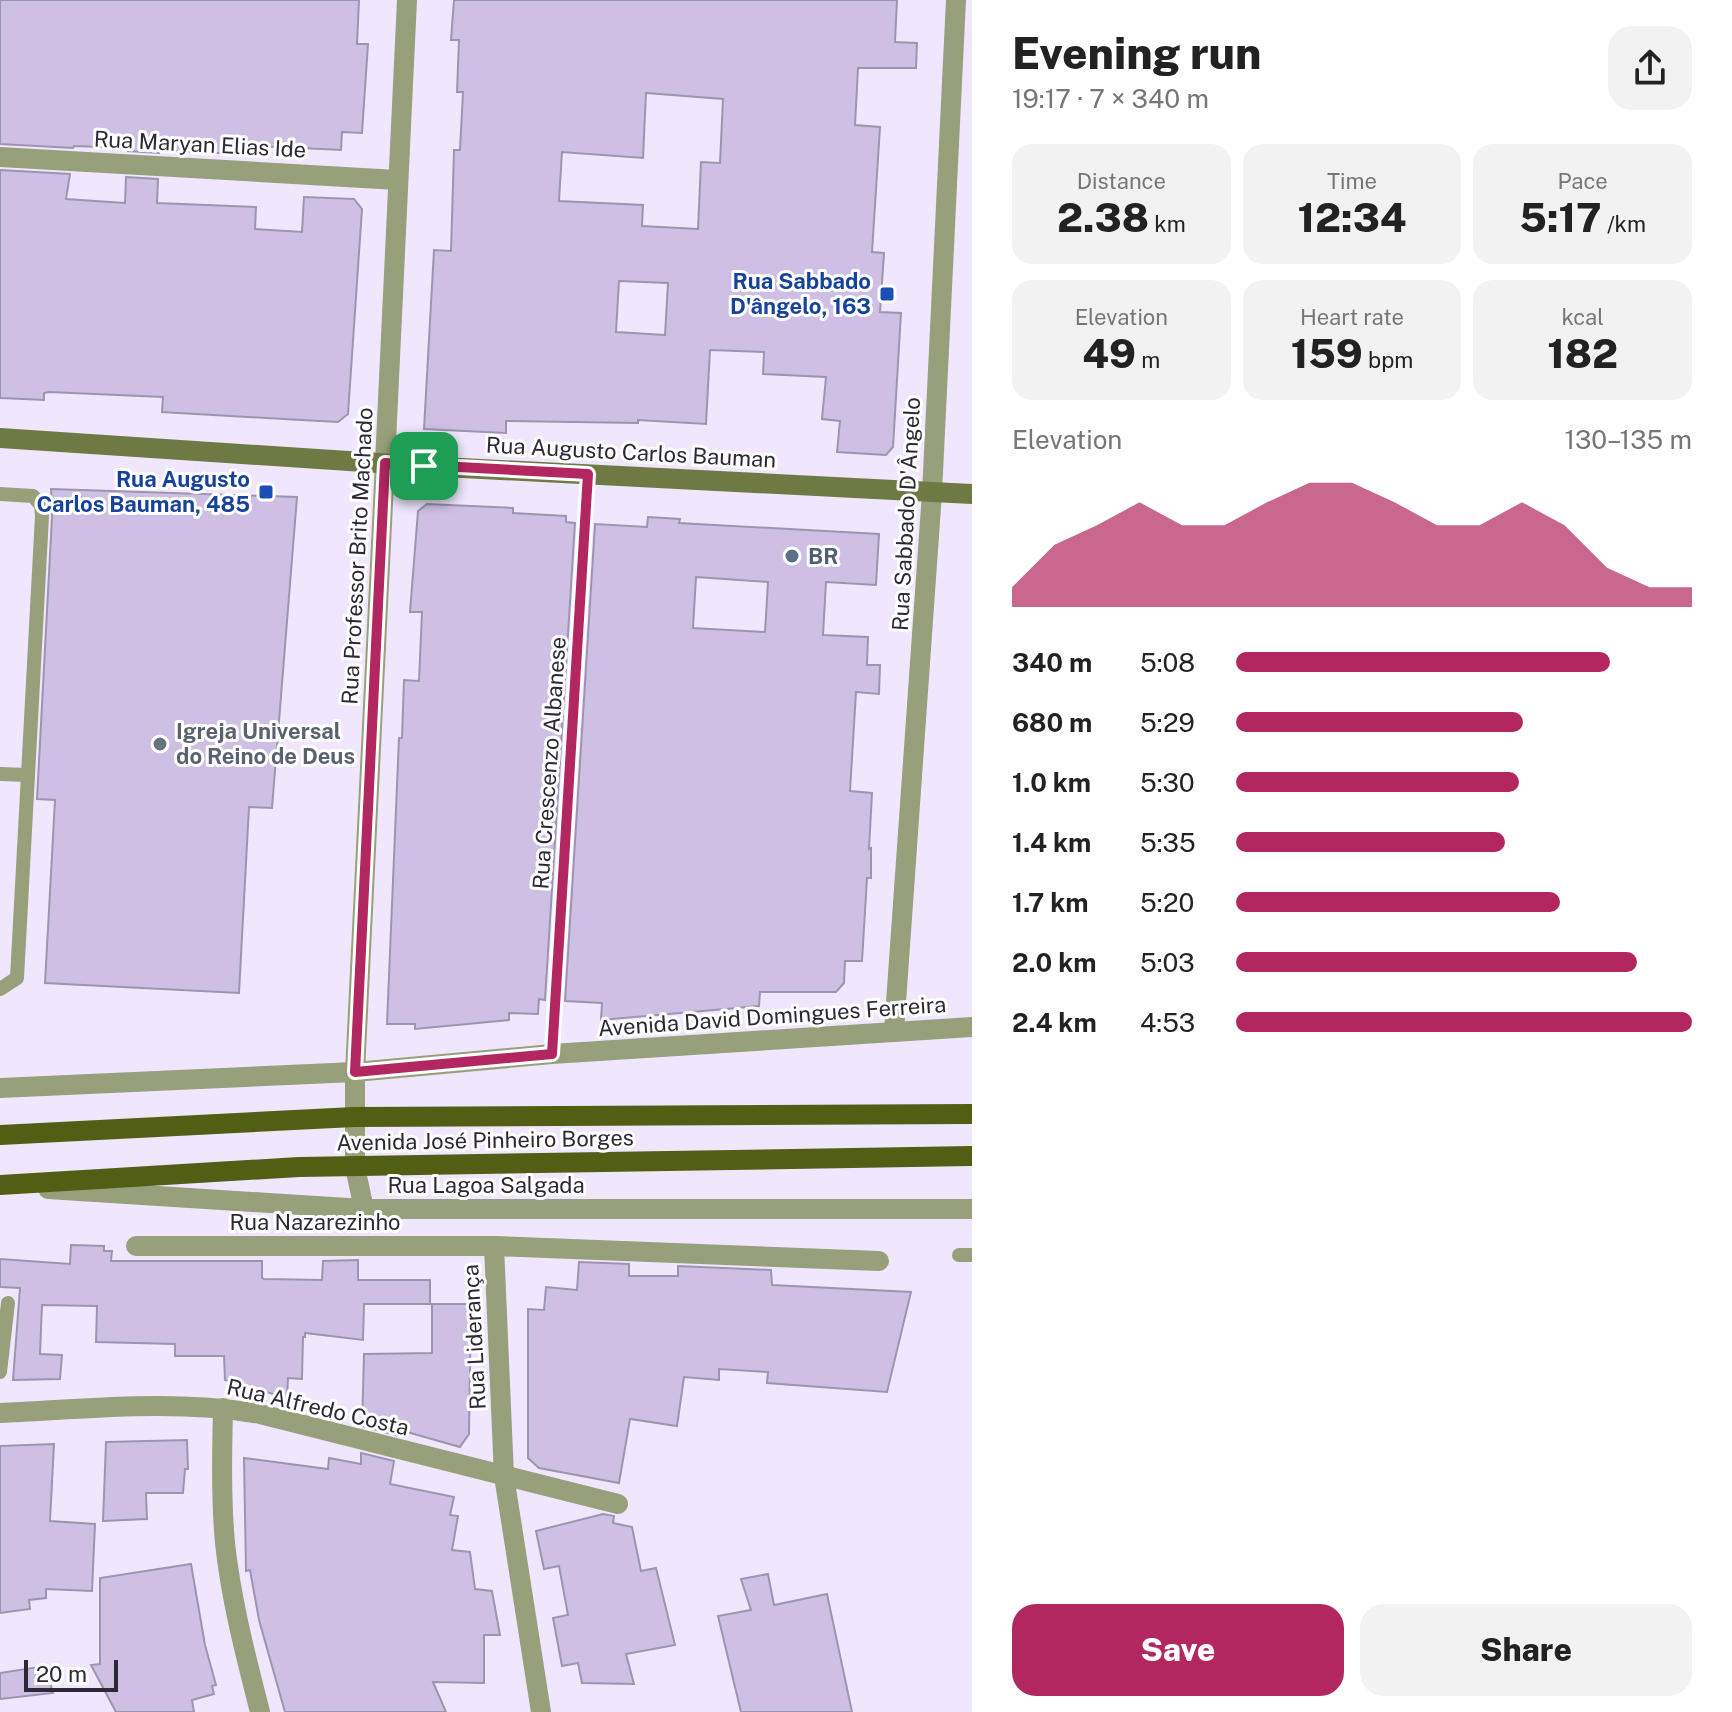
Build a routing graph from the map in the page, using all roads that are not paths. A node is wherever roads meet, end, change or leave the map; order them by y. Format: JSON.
{"nodes":[{"id":1,"x":407,"y":0,"type":"edge"},
{"id":2,"x":956,"y":0,"type":"edge"},
{"id":3,"x":0,"y":157,"type":"edge"},
{"id":4,"x":397,"y":180,"type":"junction"},
{"id":5,"x":0,"y":438,"type":"edge"},
{"id":6,"x":385,"y":463,"type":"junction"},
{"id":7,"x":588,"y":474,"type":"junction"},
{"id":8,"x":932,"y":493,"type":"junction"},
{"id":9,"x":0,"y":494,"type":"edge"},
{"id":10,"x":972,"y":494,"type":"edge"},
{"id":11,"x":0,"y":774,"type":"edge"},
{"id":12,"x":28,"y":775,"type":"junction"},
{"id":13,"x":0,"y":989,"type":"edge"},
{"id":14,"x":972,"y":1027,"type":"edge"},
{"id":15,"x":894,"y":1031,"type":"junction"},
{"id":16,"x":552,"y":1054,"type":"junction"},
{"id":17,"x":355,"y":1072,"type":"junction"},
{"id":18,"x":0,"y":1088,"type":"edge"},
{"id":19,"x":972,"y":1114,"type":"edge"},
{"id":20,"x":354,"y":1117,"type":"junction"},
{"id":21,"x":0,"y":1135,"type":"edge"},
{"id":22,"x":972,"y":1156,"type":"edge"},
{"id":23,"x":355,"y":1167,"type":"junction"},
{"id":24,"x":0,"y":1185,"type":"edge"},
{"id":25,"x":364,"y":1209,"type":"junction"},
{"id":26,"x":972,"y":1209,"type":"edge"},
{"id":27,"x":136,"y":1246,"type":"dead end"},
{"id":28,"x":494,"y":1246,"type":"junction"},
{"id":29,"x":879,"y":1261,"type":"dead end"},
{"id":30,"x":8,"y":1303,"type":"dead end"},
{"id":31,"x":0,"y":1372,"type":"edge"},
{"id":32,"x":223,"y":1408,"type":"junction"},
{"id":33,"x":0,"y":1413,"type":"edge"},
{"id":34,"x":504,"y":1476,"type":"junction"},
{"id":35,"x":618,"y":1504,"type":"dead end"},
{"id":36,"x":260,"y":1712,"type":"edge"},
{"id":37,"x":541,"y":1712,"type":"edge"}],
"edges":[{"from":1,"to":4,"type":"street","name":"Rua Professor Brito Machado"},
{"from":2,"to":8,"type":"street","name":"Rua Sabbado D'Ângelo"},
{"from":3,"to":4,"type":"street","name":"Rua Maryan Elias Ide"},
{"from":4,"to":6,"type":"street","name":"Rua Professor Brito Machado"},
{"from":5,"to":6,"type":"main road","name":"Rua Augusto Carlos Bauman"},
{"from":6,"to":7,"type":"main road","name":"Rua Augusto Carlos Bauman"},
{"from":6,"to":17,"type":"street","name":"Rua Professor Brito Machado"},
{"from":7,"to":8,"type":"main road","name":"Rua Augusto Carlos Bauman"},
{"from":7,"to":16,"type":"lane","name":"Rua Crescenzo Albanese"},
{"from":8,"to":10,"type":"main road","name":"Rua Augusto Carlos Bauman"},
{"from":8,"to":15,"type":"street","name":"Rua Sabbado D'Ângelo"},
{"from":9,"to":12,"type":"lane"},
{"from":11,"to":12,"type":"lane"},
{"from":12,"to":13,"type":"lane"},
{"from":14,"to":15,"type":"street","name":"Avenida David Domingues Ferreira"},
{"from":15,"to":16,"type":"street","name":"Avenida David Domingues Ferreira"},
{"from":16,"to":17,"type":"street","name":"Avenida David Domingues Ferreira"},
{"from":17,"to":18,"type":"street","name":"Avenida David Domingues Ferreira"},
{"from":17,"to":20,"type":"street","name":"Rua Professor Brito Machado"},
{"from":19,"to":20,"type":"main road","name":"Avenida José Pinheiro Borges"},
{"from":20,"to":21,"type":"main road","name":"Avenida José Pinheiro Borges"},
{"from":20,"to":23,"type":"street","name":"Rua Professor Brito Machado"},
{"from":22,"to":23,"type":"main road","name":"Avenida José Pinheiro Borges"},
{"from":23,"to":24,"type":"main road","name":"Avenida José Pinheiro Borges"},
{"from":23,"to":25,"type":"street","name":"Rua Professor Brito Machado"},
{"from":24,"to":25,"type":"street","name":"Rua Lagoa Salgada"},
{"from":25,"to":26,"type":"street","name":"Rua Lagoa Salgada"},
{"from":27,"to":28,"type":"street","name":"Rua Nazarezinho"},
{"from":28,"to":29,"type":"street","name":"Rua Liderança"},
{"from":28,"to":34,"type":"street","name":"Rua Liderança"},
{"from":30,"to":31,"type":"lane"},
{"from":32,"to":33,"type":"street","name":"Rua Alfredo Costa"},
{"from":32,"to":34,"type":"street","name":"Rua Alfredo Costa"},
{"from":32,"to":36,"type":"street"},
{"from":34,"to":35,"type":"street","name":"Rua Alfredo Costa"},
{"from":34,"to":37,"type":"street","name":"Rua Liderança"}]}
